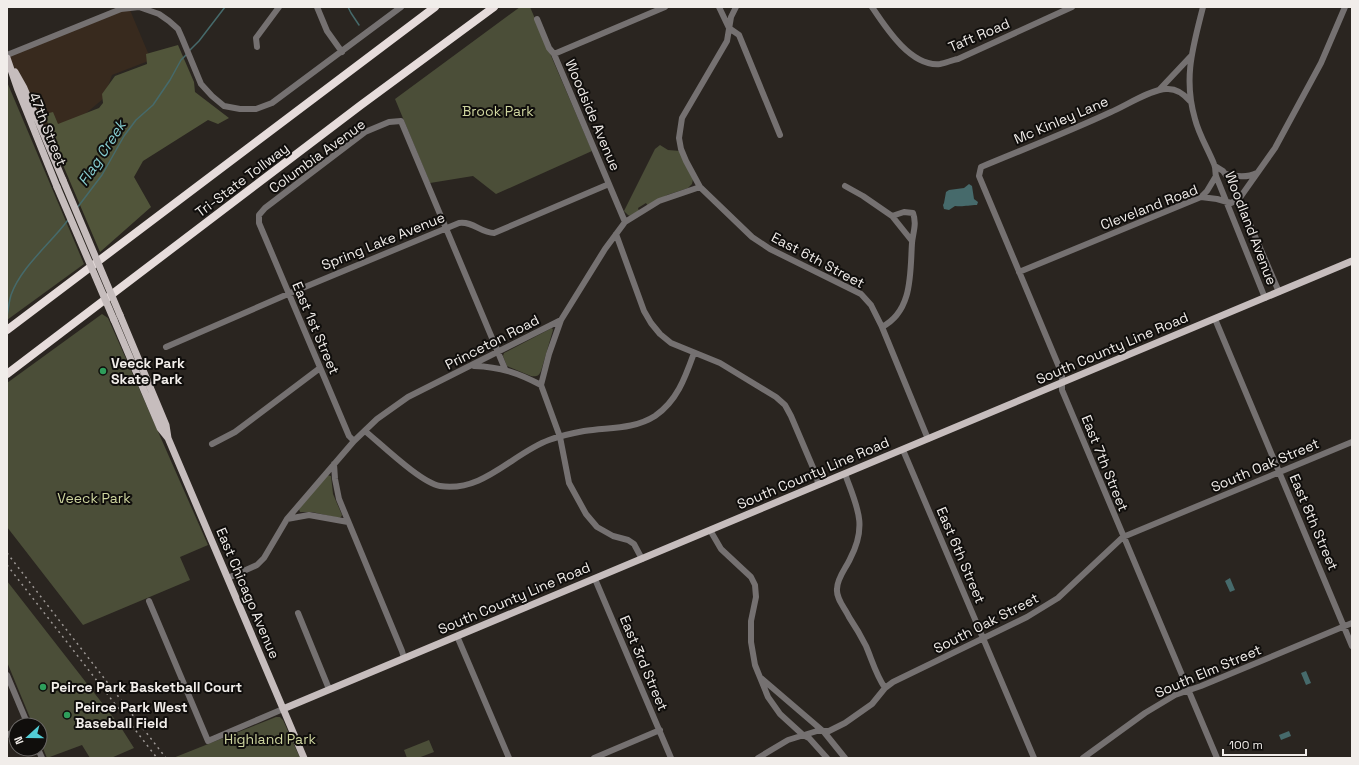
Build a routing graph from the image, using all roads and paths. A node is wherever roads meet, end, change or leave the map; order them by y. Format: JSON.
{"nodes":[{"id":1,"x":279,"y":7,"type":"edge"},
{"id":2,"x":317,"y":7,"type":"edge"},
{"id":3,"x":390,"y":7,"type":"edge"},
{"id":4,"x":401,"y":7,"type":"edge"},
{"id":5,"x":435,"y":7,"type":"edge"},
{"id":6,"x":494,"y":7,"type":"edge"},
{"id":7,"x":664,"y":7,"type":"edge"},
{"id":8,"x":719,"y":7,"type":"edge"},
{"id":9,"x":736,"y":7,"type":"edge"},
{"id":10,"x":872,"y":7,"type":"edge"},
{"id":11,"x":1072,"y":7,"type":"edge"},
{"id":12,"x":1203,"y":7,"type":"edge"},
{"id":13,"x":1345,"y":7,"type":"edge"},
{"id":14,"x":393,"y":14,"type":"junction"},
{"id":15,"x":537,"y":19,"type":"dead end"},
{"id":16,"x":729,"y":28,"type":"junction"},
{"id":17,"x":257,"y":48,"type":"dead end"},
{"id":18,"x":342,"y":52,"type":"junction"},
{"id":19,"x":554,"y":54,"type":"junction"},
{"id":20,"x":1191,"y":56,"type":"junction"},
{"id":21,"x":7,"y":57,"type":"edge"},
{"id":22,"x":1159,"y":90,"type":"junction"},
{"id":23,"x":1190,"y":101,"type":"junction"},
{"id":24,"x":780,"y":135,"type":"dead end"},
{"id":25,"x":1215,"y":166,"type":"junction"},
{"id":26,"x":1258,"y":172,"type":"junction"},
{"id":27,"x":1226,"y":174,"type":"junction"},
{"id":28,"x":979,"y":176,"type":"joint"},
{"id":29,"x":1216,"y":176,"type":"junction"},
{"id":30,"x":609,"y":184,"type":"junction"},
{"id":31,"x":845,"y":186,"type":"dead end"},
{"id":32,"x":700,"y":187,"type":"junction"},
{"id":33,"x":1201,"y":197,"type":"junction"},
{"id":34,"x":1239,"y":199,"type":"junction"},
{"id":35,"x":1227,"y":203,"type":"junction"},
{"id":36,"x":892,"y":216,"type":"junction"},
{"id":37,"x":625,"y":222,"type":"junction"},
{"id":38,"x":259,"y":223,"type":"joint"},
{"id":39,"x":446,"y":228,"type":"junction"},
{"id":40,"x":616,"y":234,"type":"junction"},
{"id":41,"x":912,"y":241,"type":"junction"},
{"id":42,"x":1352,"y":261,"type":"edge"},
{"id":43,"x":1019,"y":272,"type":"junction"},
{"id":44,"x":1279,"y":292,"type":"junction"},
{"id":45,"x":288,"y":294,"type":"junction"},
{"id":46,"x":1266,"y":298,"type":"junction"},
{"id":47,"x":117,"y":318,"type":"junction"},
{"id":48,"x":1215,"y":319,"type":"junction"},
{"id":49,"x":561,"y":320,"type":"junction"},
{"id":50,"x":882,"y":327,"type":"junction"},
{"id":51,"x":7,"y":330,"type":"edge"},
{"id":52,"x":166,"y":347,"type":"dead end"},
{"id":53,"x":498,"y":352,"type":"junction"},
{"id":54,"x":694,"y":354,"type":"junction"},
{"id":55,"x":472,"y":366,"type":"junction"},
{"id":56,"x":320,"y":368,"type":"junction"},
{"id":57,"x":505,"y":369,"type":"junction"},
{"id":58,"x":7,"y":374,"type":"edge"},
{"id":59,"x":1062,"y":383,"type":"junction"},
{"id":60,"x":542,"y":385,"type":"junction"},
{"id":61,"x":365,"y":431,"type":"junction"},
{"id":62,"x":560,"y":437,"type":"junction"},
{"id":63,"x":928,"y":439,"type":"junction"},
{"id":64,"x":354,"y":441,"type":"junction"},
{"id":65,"x":1352,"y":442,"type":"edge"},
{"id":66,"x":212,"y":444,"type":"dead end"},
{"id":67,"x":903,"y":450,"type":"junction"},
{"id":68,"x":334,"y":464,"type":"junction"},
{"id":69,"x":1280,"y":472,"type":"junction"},
{"id":70,"x":845,"y":474,"type":"junction"},
{"id":71,"x":818,"y":485,"type":"junction"},
{"id":72,"x":287,"y":519,"type":"junction"},
{"id":73,"x":348,"y":522,"type":"junction"},
{"id":74,"x":710,"y":530,"type":"junction"},
{"id":75,"x":1123,"y":537,"type":"junction"},
{"id":76,"x":642,"y":559,"type":"junction"},
{"id":77,"x":228,"y":578,"type":"junction"},
{"id":78,"x":595,"y":578,"type":"junction"},
{"id":79,"x":149,"y":600,"type":"dead end"},
{"id":80,"x":298,"y":613,"type":"dead end"},
{"id":81,"x":1352,"y":623,"type":"edge"},
{"id":82,"x":1344,"y":627,"type":"junction"},
{"id":83,"x":457,"y":636,"type":"junction"},
{"id":84,"x":983,"y":639,"type":"junction"},
{"id":85,"x":1352,"y":646,"type":"edge"},
{"id":86,"x":404,"y":658,"type":"junction"},
{"id":87,"x":7,"y":675,"type":"edge"},
{"id":88,"x":759,"y":677,"type":"junction"},
{"id":89,"x":885,"y":688,"type":"junction"},
{"id":90,"x":329,"y":690,"type":"junction"},
{"id":91,"x":1188,"y":691,"type":"junction"},
{"id":92,"x":283,"y":709,"type":"junction"},
{"id":93,"x":25,"y":717,"type":"edge"},
{"id":94,"x":660,"y":730,"type":"junction"},
{"id":95,"x":824,"y":732,"type":"junction"},
{"id":96,"x":803,"y":735,"type":"junction"},
{"id":97,"x":304,"y":758,"type":"edge"},
{"id":98,"x":509,"y":758,"type":"edge"},
{"id":99,"x":594,"y":758,"type":"edge"},
{"id":100,"x":671,"y":758,"type":"edge"},
{"id":101,"x":758,"y":758,"type":"edge"},
{"id":102,"x":827,"y":758,"type":"edge"},
{"id":103,"x":845,"y":758,"type":"edge"},
{"id":104,"x":1034,"y":758,"type":"edge"},
{"id":105,"x":1082,"y":758,"type":"edge"},
{"id":106,"x":1216,"y":758,"type":"edge"}],
"edges":[{"from":1,"to":17,"type":"street"},
{"from":2,"to":18,"type":"street"},
{"from":3,"to":14,"type":"street"},
{"from":4,"to":14,"type":"street"},
{"from":5,"to":51,"type":"highway","name":"Tri-State Tollway"},
{"from":6,"to":58,"type":"highway","name":"Tri-State Tollway"},
{"from":7,"to":19,"type":"street"},
{"from":8,"to":16,"type":"street"},
{"from":9,"to":16,"type":"street"},
{"from":10,"to":11,"type":"street","name":"Taft Road"},
{"from":12,"to":20,"type":"street","name":"Woodland Avenue"},
{"from":13,"to":26,"type":"street"},
{"from":14,"to":18,"type":"street"},
{"from":15,"to":19,"type":"street","name":"Woodside Avenue"},
{"from":16,"to":24,"type":"street"},
{"from":16,"to":32,"type":"street","name":"East 6th Street"},
{"from":18,"to":21,"type":"street"},
{"from":19,"to":30,"type":"street","name":"Woodside Avenue"},
{"from":20,"to":22,"type":"street","name":"Mc Kinley Lane"},
{"from":20,"to":23,"type":"street","name":"Woodland Avenue"},
{"from":21,"to":47,"type":"main road","name":"47th Street","bridge":true},
{"from":21,"to":47,"type":"main road","name":"47th Street","bridge":true},
{"from":22,"to":23,"type":"street","name":"Mc Kinley Lane"},
{"from":22,"to":28,"type":"street","name":"Mc Kinley Lane"},
{"from":23,"to":25,"type":"street","name":"Woodland Avenue"},
{"from":25,"to":27,"type":"street","name":"Woodland Avenue"},
{"from":25,"to":29,"type":"street","name":"Woodland Avenue"},
{"from":26,"to":27,"type":"street"},
{"from":26,"to":34,"type":"street"},
{"from":27,"to":34,"type":"street","name":"Woodland Avenue"},
{"from":28,"to":43,"type":"street","name":"East 7th Street"},
{"from":29,"to":33,"type":"street"},
{"from":29,"to":35,"type":"street","name":"Woodland Avenue"},
{"from":30,"to":37,"type":"street","name":"Woodside Avenue"},
{"from":30,"to":39,"type":"street","name":"Spring Lake Avenue"},
{"from":31,"to":36,"type":"street"},
{"from":32,"to":37,"type":"street","name":"Princeton Road"},
{"from":32,"to":50,"type":"street","name":"East 6th Street"},
{"from":33,"to":35,"type":"street","name":"Cleveland Road"},
{"from":33,"to":43,"type":"street","name":"Cleveland Road"},
{"from":34,"to":35,"type":"street"},
{"from":34,"to":44,"type":"street","name":"Woodland Avenue"},
{"from":35,"to":46,"type":"street","name":"Woodland Avenue"},
{"from":36,"to":41,"type":"street"},
{"from":36,"to":41,"type":"street"},
{"from":37,"to":40,"type":"street","name":"Princeton Road"},
{"from":38,"to":39,"type":"street","name":"Columbia Avenue"},
{"from":38,"to":45,"type":"street","name":"East 1st Street"},
{"from":39,"to":45,"type":"street","name":"Spring Lake Avenue"},
{"from":39,"to":53,"type":"street"},
{"from":40,"to":49,"type":"street","name":"Princeton Road"},
{"from":40,"to":54,"type":"street"},
{"from":41,"to":50,"type":"street"},
{"from":42,"to":44,"type":"main road","name":"South County Line Road"},
{"from":43,"to":59,"type":"street","name":"East 7th Street"},
{"from":44,"to":46,"type":"main road","name":"South County Line Road"},
{"from":45,"to":52,"type":"street","name":"Spring Lake Avenue"},
{"from":45,"to":56,"type":"street","name":"East 1st Street"},
{"from":46,"to":48,"type":"main road","name":"South County Line Road"},
{"from":47,"to":77,"type":"main road","name":"East Chicago Avenue"},
{"from":48,"to":59,"type":"main road","name":"South County Line Road"},
{"from":48,"to":69,"type":"street","name":"East 8th Street"},
{"from":49,"to":53,"type":"street","name":"Princeton Road"},
{"from":49,"to":60,"type":"street"},
{"from":50,"to":63,"type":"street","name":"East 6th Street"},
{"from":53,"to":55,"type":"street","name":"Princeton Road"},
{"from":53,"to":57,"type":"street"},
{"from":54,"to":62,"type":"street"},
{"from":54,"to":71,"type":"street"},
{"from":55,"to":57,"type":"street"},
{"from":55,"to":61,"type":"street","name":"Princeton Road"},
{"from":56,"to":64,"type":"street","name":"East 1st Street"},
{"from":56,"to":66,"type":"street"},
{"from":57,"to":60,"type":"street"},
{"from":59,"to":63,"type":"main road","name":"South County Line Road"},
{"from":59,"to":75,"type":"street","name":"East 7th Street"},
{"from":60,"to":62,"type":"street"},
{"from":61,"to":62,"type":"street"},
{"from":61,"to":64,"type":"street","name":"Princeton Road"},
{"from":62,"to":76,"type":"street"},
{"from":63,"to":67,"type":"main road","name":"South County Line Road"},
{"from":64,"to":68,"type":"street","name":"Princeton Road"},
{"from":65,"to":69,"type":"street","name":"South Oak Street"},
{"from":67,"to":70,"type":"main road","name":"South County Line Road"},
{"from":67,"to":84,"type":"street","name":"East 6th Street"},
{"from":68,"to":72,"type":"street","name":"Princeton Road"},
{"from":68,"to":73,"type":"street"},
{"from":69,"to":75,"type":"street","name":"South Oak Street"},
{"from":69,"to":82,"type":"street","name":"East 8th Street"},
{"from":70,"to":71,"type":"main road","name":"South County Line Road"},
{"from":70,"to":89,"type":"street"},
{"from":71,"to":74,"type":"main road","name":"South County Line Road"},
{"from":72,"to":73,"type":"street"},
{"from":72,"to":77,"type":"street","name":"Princeton Road"},
{"from":73,"to":86,"type":"street"},
{"from":74,"to":76,"type":"main road","name":"South County Line Road"},
{"from":74,"to":88,"type":"street"},
{"from":75,"to":84,"type":"street","name":"South Oak Street"},
{"from":75,"to":91,"type":"street","name":"East 7th Street"},
{"from":76,"to":78,"type":"main road","name":"South County Line Road"},
{"from":77,"to":92,"type":"main road","name":"East Chicago Avenue"},
{"from":78,"to":83,"type":"main road","name":"South County Line Road"},
{"from":78,"to":94,"type":"street","name":"East 3rd Street"},
{"from":79,"to":92,"type":"street"},
{"from":80,"to":90,"type":"street"},
{"from":81,"to":82,"type":"street","name":"South Elm Street"},
{"from":82,"to":85,"type":"street","name":"East 8th Street"},
{"from":82,"to":91,"type":"street","name":"South Elm Street"},
{"from":83,"to":86,"type":"main road","name":"South County Line Road"},
{"from":83,"to":98,"type":"street"},
{"from":84,"to":89,"type":"street","name":"South Oak Street"},
{"from":84,"to":104,"type":"street","name":"East 6th Street"},
{"from":86,"to":90,"type":"main road","name":"South County Line Road"},
{"from":87,"to":93,"type":"street"},
{"from":88,"to":95,"type":"street"},
{"from":88,"to":96,"type":"street"},
{"from":89,"to":95,"type":"street","name":"South Oak Street"},
{"from":90,"to":92,"type":"main road","name":"South County Line Road"},
{"from":91,"to":105,"type":"street","name":"South Elm Street"},
{"from":91,"to":106,"type":"street","name":"East 7th Street"},
{"from":92,"to":97,"type":"main road","name":"East Chicago Avenue"},
{"from":94,"to":99,"type":"street"},
{"from":94,"to":100,"type":"street","name":"East 3rd Street"},
{"from":95,"to":96,"type":"street","name":"South Oak Street"},
{"from":95,"to":103,"type":"street"},
{"from":96,"to":101,"type":"street","name":"South Oak Street"},
{"from":96,"to":102,"type":"street"}]}
